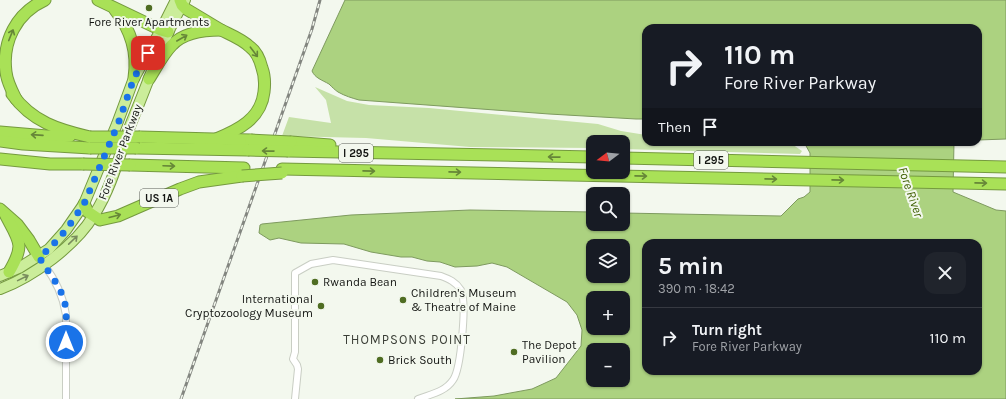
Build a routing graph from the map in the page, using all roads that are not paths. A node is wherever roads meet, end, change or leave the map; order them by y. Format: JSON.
{"nodes":[{"id":1,"x":45,"y":0,"type":"edge"},
{"id":2,"x":98,"y":0,"type":"edge"},
{"id":3,"x":180,"y":1,"type":"edge"},
{"id":4,"x":113,"y":8,"type":"junction"},
{"id":5,"x":222,"y":30,"type":"junction"},
{"id":6,"x":164,"y":31,"type":"junction"},
{"id":7,"x":0,"y":77,"type":"edge"},
{"id":8,"x":134,"y":78,"type":"junction"},
{"id":9,"x":149,"y":79,"type":"junction"},
{"id":10,"x":16,"y":99,"type":"junction"},
{"id":11,"x":0,"y":132,"type":"edge"},
{"id":12,"x":216,"y":139,"type":"junction"},
{"id":13,"x":0,"y":141,"type":"edge"},
{"id":14,"x":90,"y":142,"type":"junction"},
{"id":15,"x":250,"y":145,"type":"junction"},
{"id":16,"x":586,"y":158,"type":"edge"},
{"id":17,"x":630,"y":158,"type":"edge"},
{"id":18,"x":0,"y":159,"type":"edge"},
{"id":19,"x":1006,"y":167,"type":"edge"},
{"id":20,"x":330,"y":170,"type":"joint"},
{"id":21,"x":243,"y":172,"type":"junction"},
{"id":22,"x":1006,"y":184,"type":"edge"},
{"id":23,"x":84,"y":204,"type":"junction"},
{"id":24,"x":3,"y":212,"type":"edge"},
{"id":25,"x":94,"y":216,"type":"junction"},
{"id":26,"x":41,"y":261,"type":"junction"},
{"id":27,"x":4,"y":274,"type":"edge"},
{"id":28,"x":0,"y":289,"type":"edge"},
{"id":29,"x":66,"y":399,"type":"edge"},
{"id":30,"x":295,"y":399,"type":"edge"},
{"id":31,"x":418,"y":399,"type":"edge"}],
"edges":[{"from":10,"to":1,"type":"highway","one_way":true},
{"from":2,"to":4,"type":"highway"},
{"from":3,"to":5,"type":"highway"},
{"from":3,"to":6,"type":"main road","name":"Fore River Parkway"},
{"from":4,"to":6,"type":"highway"},
{"from":4,"to":8,"type":"highway"},
{"from":9,"to":5,"type":"highway","one_way":true},
{"from":5,"to":12,"type":"highway","one_way":true},
{"from":6,"to":8,"type":"main road","name":"Fore River Parkway"},
{"from":6,"to":9,"type":"main road","name":"Fore River Parkway"},
{"from":7,"to":10,"type":"highway"},
{"from":8,"to":23,"type":"main road","name":"Fore River Parkway"},
{"from":9,"to":25,"type":"main road","name":"Fore River Parkway"},
{"from":10,"to":14,"type":"highway"},
{"from":14,"to":11,"type":"highway","one_way":true},
{"from":12,"to":14,"type":"highway","bridge":true},
{"from":12,"to":15,"type":"highway"},
{"from":13,"to":14,"type":"highway","number":"I 295"},
{"from":14,"to":15,"type":"highway","number":"I 295","bridge":true},
{"from":16,"to":15,"type":"highway","number":"I 295","one_way":true,"bridge":true},
{"from":17,"to":19,"type":"highway","number":"I 295"},
{"from":18,"to":21,"type":"highway","one_way":true,"bridge":true},
{"from":20,"to":21,"type":"highway","number":"US 1A","bridge":true},
{"from":20,"to":22,"type":"highway","number":"I 295","one_way":true},
{"from":25,"to":21,"type":"highway","number":"US 1A","one_way":true},
{"from":23,"to":25,"type":"highway"},
{"from":23,"to":26,"type":"main road","name":"Fore River Parkway"},
{"from":24,"to":26,"type":"highway"},
{"from":24,"to":27,"type":"highway"},
{"from":26,"to":25,"type":"main road","name":"Fore River Parkway","one_way":true},
{"from":26,"to":27,"type":"main road","name":"Fore River Parkway"},
{"from":28,"to":26,"type":"main road","name":"Fore River Parkway","one_way":true},
{"from":26,"to":29,"type":"street"},
{"from":30,"to":31,"type":"street"}]}
